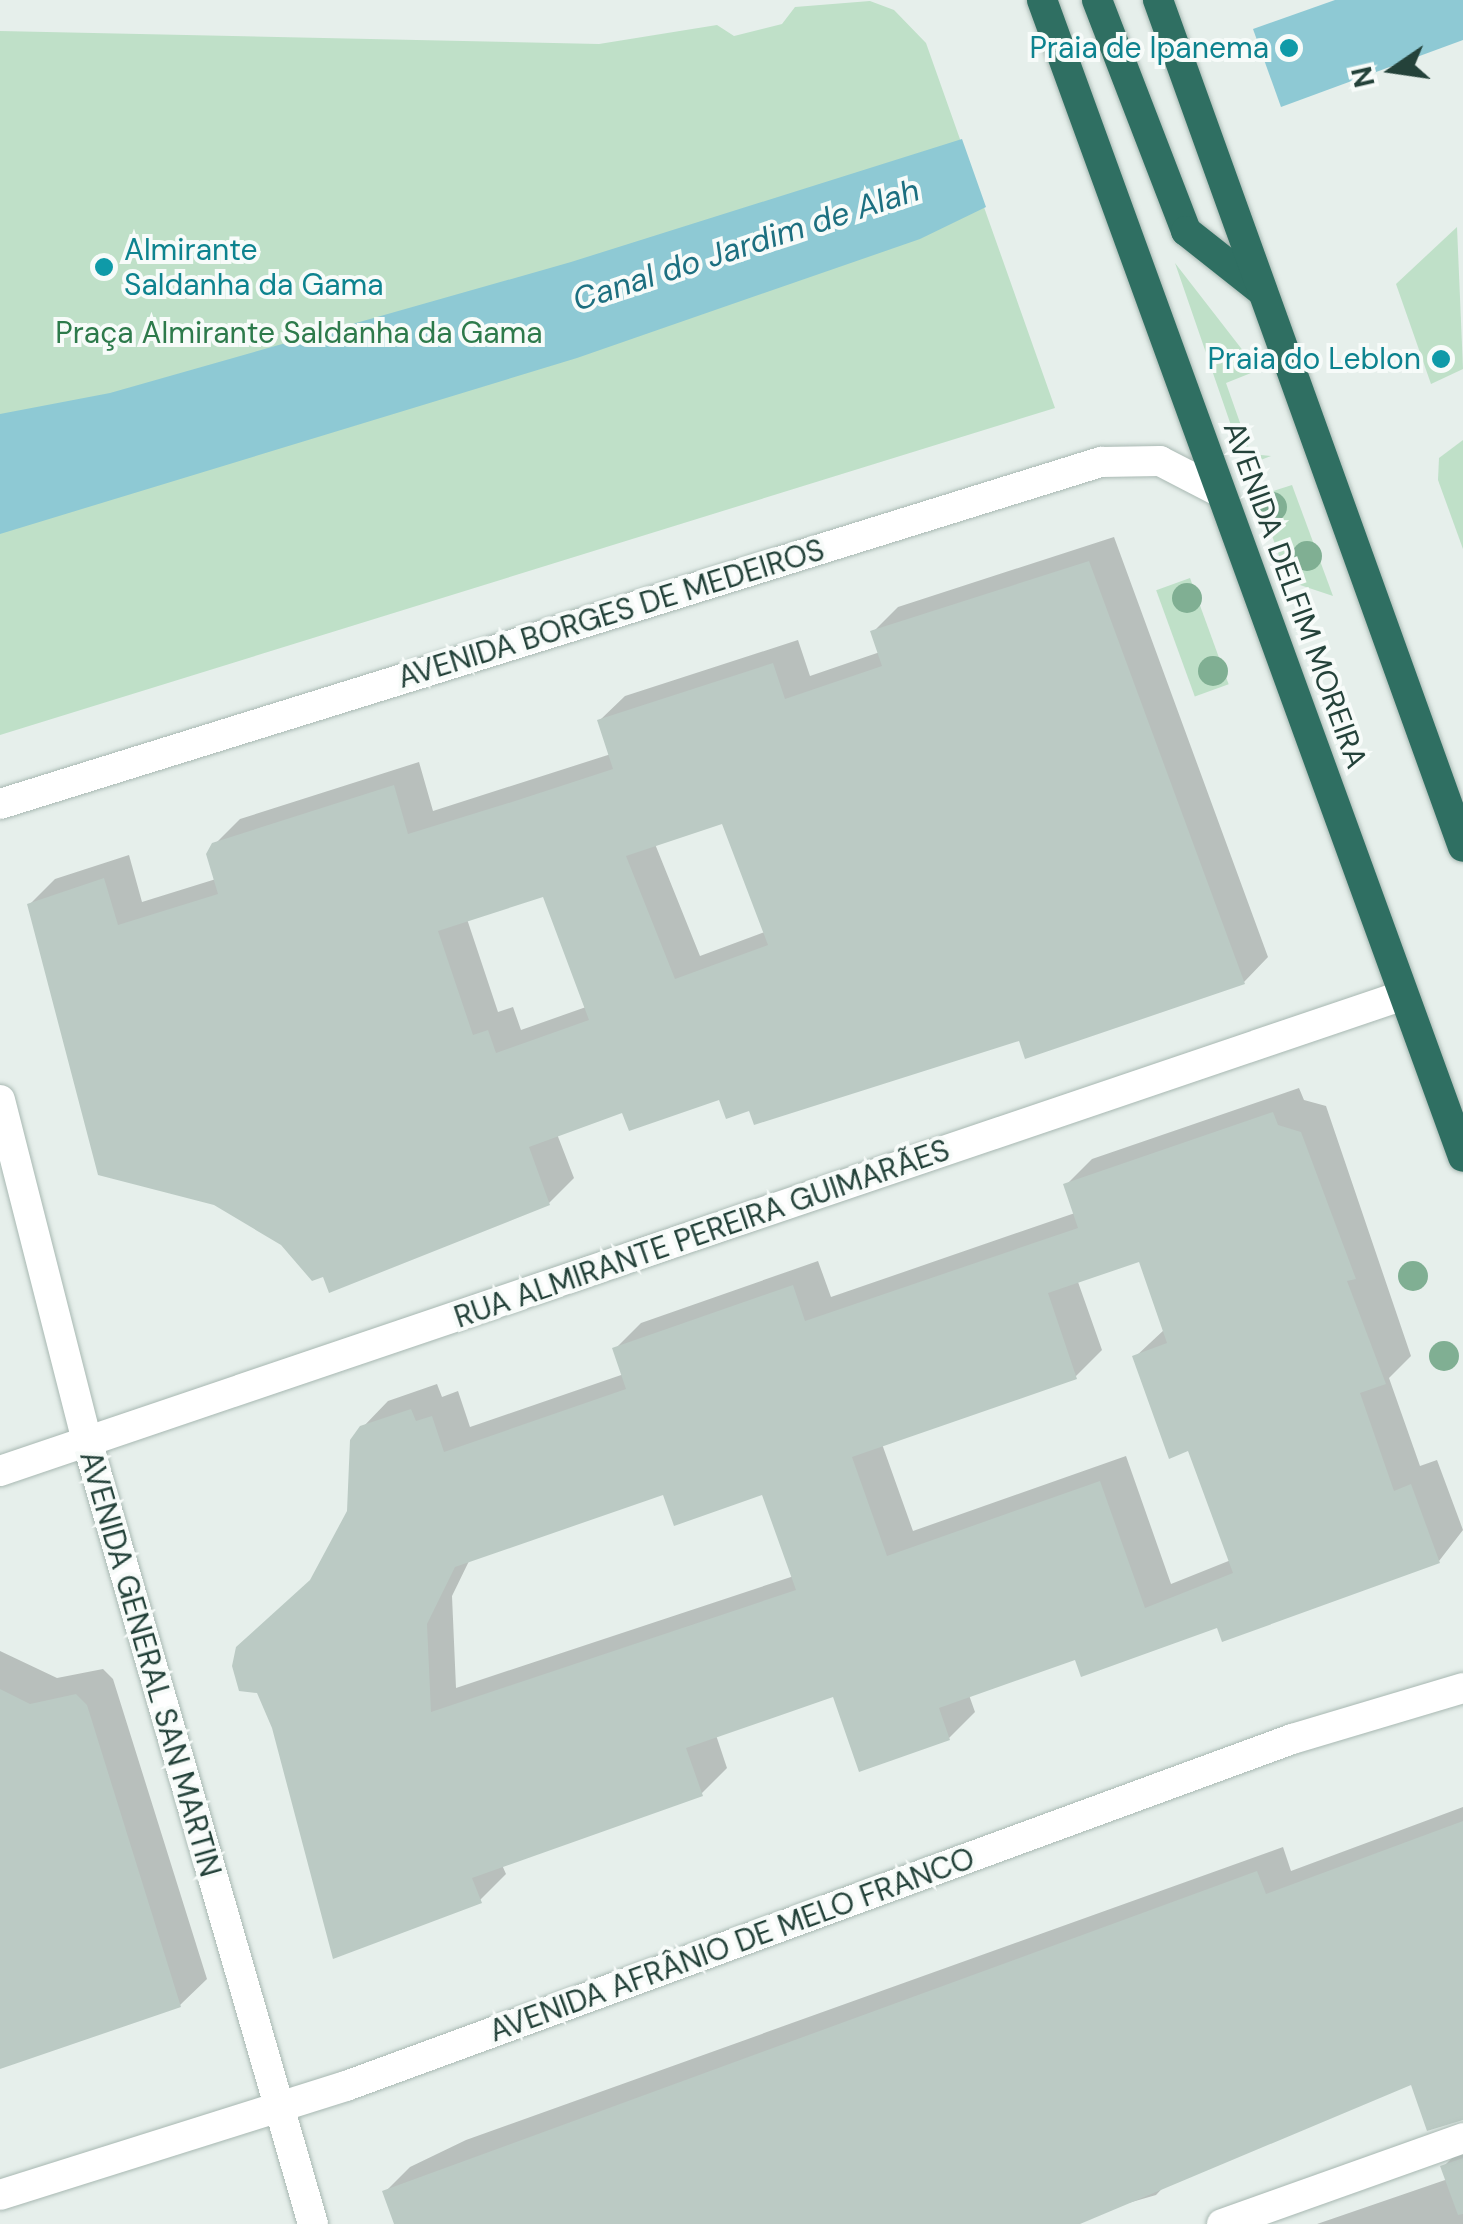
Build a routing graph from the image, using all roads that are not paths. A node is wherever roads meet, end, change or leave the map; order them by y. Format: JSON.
{"nodes":[{"id":1,"x":1042,"y":0,"type":"edge"},
{"id":2,"x":1097,"y":0,"type":"edge"},
{"id":3,"x":1158,"y":0,"type":"edge"},
{"id":4,"x":1262,"y":292,"type":"junction"},
{"id":5,"x":1220,"y":492,"type":"junction"},
{"id":6,"x":0,"y":804,"type":"edge"},
{"id":7,"x":1463,"y":847,"type":"edge"},
{"id":8,"x":1404,"y":995,"type":"junction"},
{"id":9,"x":0,"y":1100,"type":"edge"},
{"id":10,"x":1463,"y":1157,"type":"edge"},
{"id":11,"x":87,"y":1441,"type":"junction"},
{"id":12,"x":0,"y":1471,"type":"edge"},
{"id":13,"x":1463,"y":1688,"type":"edge"},
{"id":14,"x":279,"y":2105,"type":"junction"},
{"id":15,"x":1463,"y":2138,"type":"edge"},
{"id":16,"x":0,"y":2195,"type":"edge"},
{"id":17,"x":313,"y":2224,"type":"edge"},
{"id":18,"x":1222,"y":2224,"type":"edge"}],
"edges":[{"from":1,"to":5,"type":"highway","name":"AVENIDA DELFIM MOREIRA"},
{"from":2,"to":4,"type":"highway"},
{"from":3,"to":4,"type":"highway"},
{"from":4,"to":7,"type":"highway"},
{"from":5,"to":6,"type":"street","name":"AVENIDA BORGES DE MEDEIROS"},
{"from":5,"to":8,"type":"highway","name":"AVENIDA DELFIM MOREIRA"},
{"from":8,"to":10,"type":"highway","name":"AVENIDA DELFIM MOREIRA"},
{"from":8,"to":11,"type":"street","name":"RUA ALMIRANTE PEREIRA GUIMARÃES"},
{"from":9,"to":11,"type":"street","name":"AVENIDA GENERAL SAN MARTIN"},
{"from":11,"to":12,"type":"street","name":"RUA ALMIRANTE PEREIRA GUIMARÃES"},
{"from":11,"to":14,"type":"street","name":"AVENIDA GENERAL SAN MARTIN"},
{"from":13,"to":14,"type":"street","name":"AVENIDA AFRÂNIO DE MELO FRANCO"},
{"from":14,"to":16,"type":"street","name":"AVENIDA AFRÂNIO DE MELO FRANCO"},
{"from":14,"to":17,"type":"street","name":"AVENIDA GENERAL SAN MARTIN"},
{"from":15,"to":18,"type":"street"}]}
